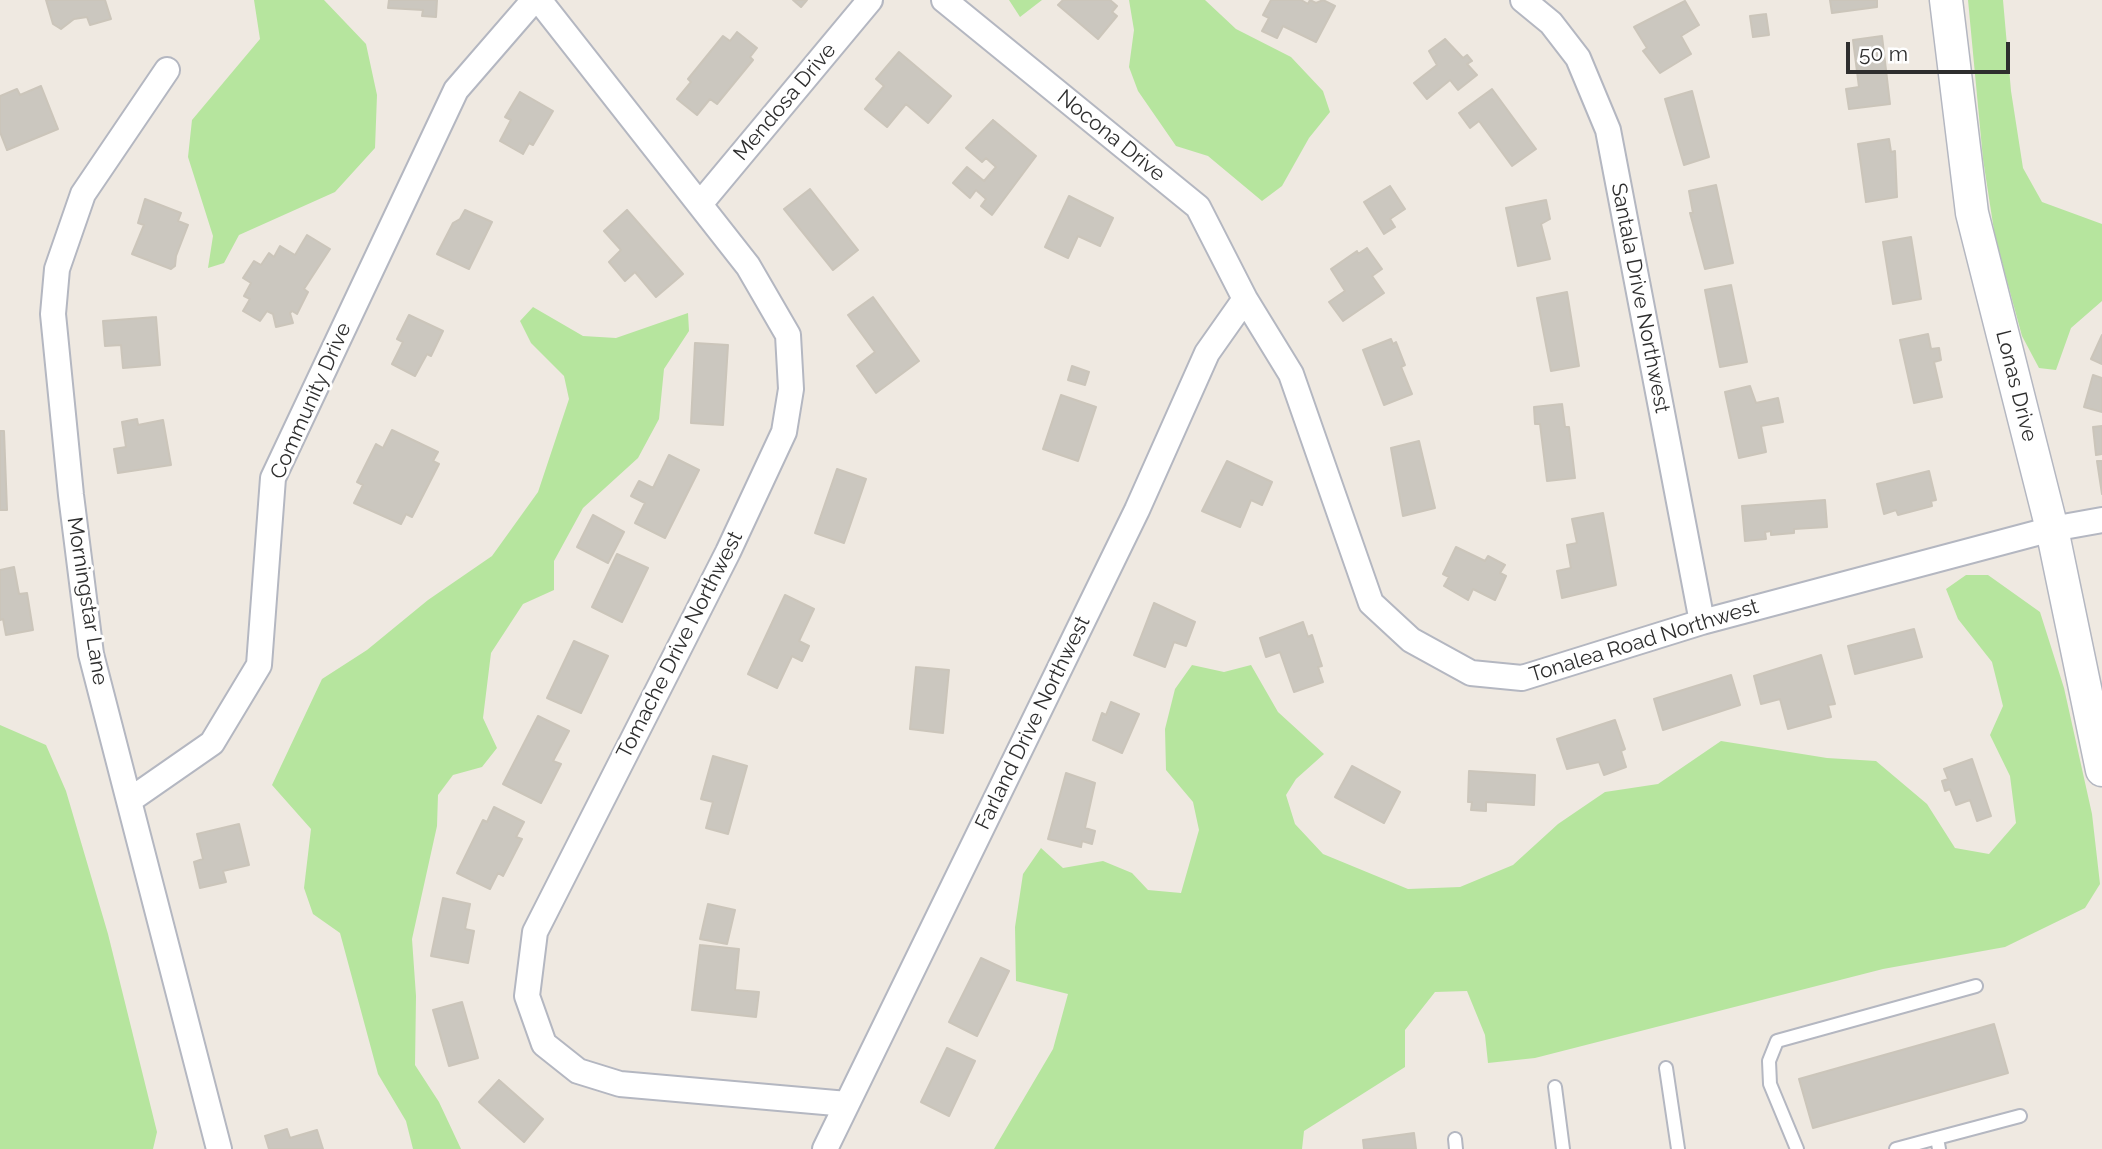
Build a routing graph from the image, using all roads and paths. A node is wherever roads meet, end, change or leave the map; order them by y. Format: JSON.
{"nodes":[{"id":1,"x":537,"y":0,"type":"edge"},
{"id":2,"x":870,"y":0,"type":"edge"},
{"id":3,"x":944,"y":0,"type":"edge"},
{"id":4,"x":1522,"y":0,"type":"edge"},
{"id":5,"x":1946,"y":0,"type":"edge"},
{"id":6,"x":167,"y":70,"type":"dead end"},
{"id":7,"x":700,"y":204,"type":"junction"},
{"id":8,"x":1245,"y":299,"type":"junction"},
{"id":9,"x":2102,"y":520,"type":"edge"},
{"id":10,"x":2052,"y":529,"type":"junction"},
{"id":11,"x":1702,"y":622,"type":"junction"},
{"id":12,"x":2102,"y":770,"type":"edge"},
{"id":13,"x":130,"y":800,"type":"junction"},
{"id":14,"x":1976,"y":986,"type":"dead end"},
{"id":15,"x":1666,"y":1068,"type":"dead end"},
{"id":16,"x":1556,"y":1087,"type":"dead end"},
{"id":17,"x":847,"y":1104,"type":"junction"},
{"id":18,"x":2020,"y":1116,"type":"dead end"},
{"id":19,"x":1938,"y":1144,"type":"edge"},
{"id":20,"x":219,"y":1149,"type":"edge"},
{"id":21,"x":825,"y":1149,"type":"edge"},
{"id":22,"x":1563,"y":1149,"type":"edge"},
{"id":23,"x":1678,"y":1149,"type":"edge"},
{"id":24,"x":1797,"y":1149,"type":"edge"},
{"id":25,"x":1896,"y":1149,"type":"edge"}],
"edges":[{"from":1,"to":7,"type":"street","name":"Tomache Drive Northwest"},
{"from":1,"to":13,"type":"street","name":"Community Drive"},
{"from":2,"to":7,"type":"street","name":"Mendosa Drive"},
{"from":3,"to":8,"type":"street","name":"Nocona Drive"},
{"from":4,"to":11,"type":"street","name":"Santala Drive Northwest"},
{"from":5,"to":10,"type":"street","name":"Lonas Drive"},
{"from":6,"to":13,"type":"street","name":"Morningstar Lane"},
{"from":7,"to":17,"type":"street","name":"Tomache Drive Northwest"},
{"from":8,"to":11,"type":"street","name":"Tonalea Road Northwest"},
{"from":8,"to":17,"type":"street","name":"Farland Drive Northwest"},
{"from":9,"to":10,"type":"street","name":"Tonalea Road Northwest"},
{"from":10,"to":11,"type":"street","name":"Tonalea Road Northwest"},
{"from":10,"to":12,"type":"street","name":"Lonas Drive"},
{"from":13,"to":20,"type":"street","name":"Morningstar Lane"},
{"from":14,"to":24,"type":"lane"},
{"from":15,"to":23,"type":"lane"},
{"from":16,"to":22,"type":"lane"},
{"from":17,"to":21,"type":"street","name":"Farland Drive Northwest"},
{"from":18,"to":19,"type":"lane"},
{"from":19,"to":25,"type":"lane"}]}
